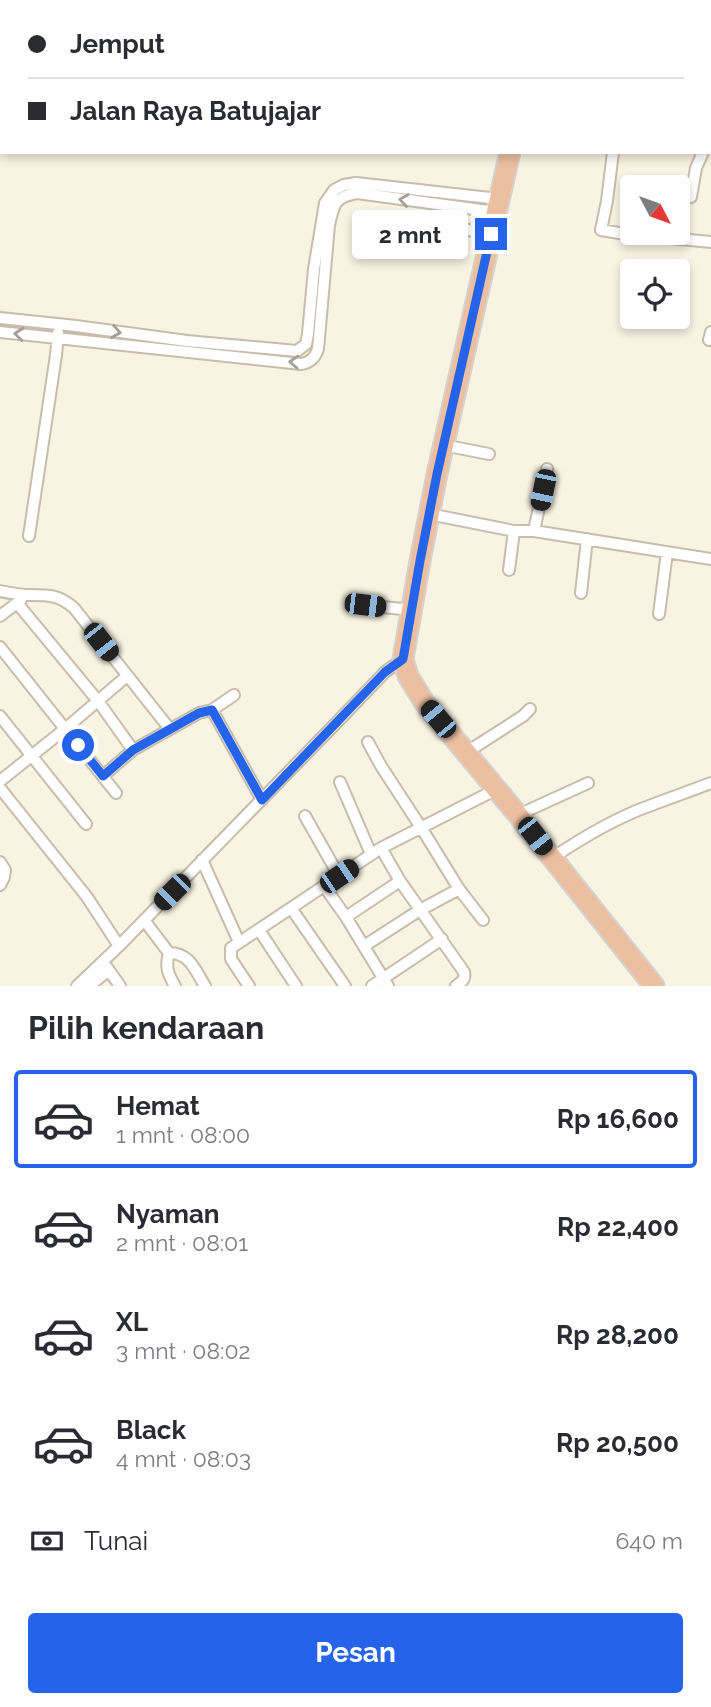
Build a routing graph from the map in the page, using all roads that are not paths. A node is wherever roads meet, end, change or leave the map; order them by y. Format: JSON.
{"nodes":[{"id":1,"x":510,"y":154,"type":"edge"},
{"id":2,"x":613,"y":154,"type":"edge"},
{"id":3,"x":702,"y":154,"type":"edge"},
{"id":4,"x":691,"y":197,"type":"dead end"},
{"id":5,"x":498,"y":205,"type":"junction"},
{"id":6,"x":417,"y":221,"type":"dead end"},
{"id":7,"x":491,"y":234,"type":"junction"},
{"id":8,"x":711,"y":242,"type":"edge"},
{"id":9,"x":0,"y":318,"type":"edge"},
{"id":10,"x":58,"y":324,"type":"junction"},
{"id":11,"x":0,"y":332,"type":"edge"},
{"id":12,"x":58,"y":338,"type":"junction"},
{"id":13,"x":443,"y":445,"type":"junction"},
{"id":14,"x":489,"y":454,"type":"dead end"},
{"id":15,"x":547,"y":469,"type":"dead end"},
{"id":16,"x":429,"y":514,"type":"junction"},
{"id":17,"x":514,"y":531,"type":"junction"},
{"id":18,"x":534,"y":531,"type":"junction"},
{"id":19,"x":29,"y":536,"type":"dead end"},
{"id":20,"x":587,"y":539,"type":"junction"},
{"id":21,"x":667,"y":552,"type":"junction"},
{"id":22,"x":711,"y":559,"type":"edge"},
{"id":23,"x":509,"y":570,"type":"dead end"},
{"id":24,"x":0,"y":592,"type":"edge"},
{"id":25,"x":581,"y":593,"type":"dead end"},
{"id":26,"x":29,"y":595,"type":"junction"},
{"id":27,"x":17,"y":603,"type":"junction"},
{"id":28,"x":365,"y":605,"type":"dead end"},
{"id":29,"x":659,"y":614,"type":"dead end"},
{"id":30,"x":0,"y":616,"type":"edge"},
{"id":31,"x":410,"y":617,"type":"junction"},
{"id":32,"x":0,"y":648,"type":"edge"},
{"id":33,"x":403,"y":656,"type":"junction"},
{"id":34,"x":127,"y":676,"type":"junction"},
{"id":35,"x":234,"y":695,"type":"dead end"},
{"id":36,"x":98,"y":701,"type":"junction"},
{"id":37,"x":530,"y":709,"type":"dead end"},
{"id":38,"x":212,"y":710,"type":"junction"},
{"id":39,"x":0,"y":716,"type":"edge"},
{"id":40,"x":65,"y":729,"type":"junction"},
{"id":41,"x":169,"y":729,"type":"junction"},
{"id":42,"x":368,"y":742,"type":"dead end"},
{"id":43,"x":133,"y":750,"type":"junction"},
{"id":44,"x":467,"y":752,"type":"junction"},
{"id":45,"x":33,"y":756,"type":"junction"},
{"id":46,"x":103,"y":776,"type":"junction"},
{"id":47,"x":0,"y":781,"type":"edge"},
{"id":48,"x":340,"y":782,"type":"dead end"},
{"id":49,"x":588,"y":783,"type":"dead end"},
{"id":50,"x":711,"y":783,"type":"edge"},
{"id":51,"x":0,"y":788,"type":"edge"},
{"id":52,"x":497,"y":789,"type":"junction"},
{"id":53,"x":116,"y":793,"type":"dead end"},
{"id":54,"x":262,"y":800,"type":"junction"},
{"id":55,"x":518,"y":815,"type":"junction"},
{"id":56,"x":305,"y":816,"type":"dead end"},
{"id":57,"x":86,"y":824,"type":"dead end"},
{"id":58,"x":422,"y":829,"type":"junction"},
{"id":59,"x":376,"y":851,"type":"junction"},
{"id":60,"x":552,"y":858,"type":"junction"},
{"id":61,"x":202,"y":860,"type":"junction"},
{"id":62,"x":0,"y":862,"type":"edge"},
{"id":63,"x":339,"y":876,"type":"junction"},
{"id":64,"x":400,"y":881,"type":"junction"},
{"id":65,"x":0,"y":885,"type":"edge"},
{"id":66,"x":324,"y":886,"type":"junction"},
{"id":67,"x":458,"y":889,"type":"junction"},
{"id":68,"x":291,"y":908,"type":"junction"},
{"id":69,"x":420,"y":910,"type":"junction"},
{"id":70,"x":346,"y":917,"type":"junction"},
{"id":71,"x":144,"y":920,"type":"junction"},
{"id":72,"x":483,"y":920,"type":"dead end"},
{"id":73,"x":259,"y":930,"type":"junction"},
{"id":74,"x":442,"y":939,"type":"junction"},
{"id":75,"x":239,"y":942,"type":"junction"},
{"id":76,"x":120,"y":946,"type":"junction"},
{"id":77,"x":364,"y":946,"type":"junction"},
{"id":78,"x":169,"y":953,"type":"junction"},
{"id":79,"x":106,"y":966,"type":"junction"},
{"id":80,"x":386,"y":982,"type":"edge"},
{"id":81,"x":77,"y":986,"type":"edge"},
{"id":82,"x":89,"y":986,"type":"edge"},
{"id":83,"x":120,"y":986,"type":"edge"},
{"id":84,"x":175,"y":986,"type":"edge"},
{"id":85,"x":205,"y":986,"type":"edge"},
{"id":86,"x":249,"y":986,"type":"edge"},
{"id":87,"x":296,"y":986,"type":"edge"},
{"id":88,"x":345,"y":986,"type":"edge"},
{"id":89,"x":372,"y":986,"type":"edge"},
{"id":90,"x":456,"y":986,"type":"edge"},
{"id":91,"x":654,"y":986,"type":"edge"}],
"edges":[{"from":1,"to":5,"type":"highway"},
{"from":2,"to":8,"type":"street"},
{"from":3,"to":4,"type":"street"},
{"from":5,"to":7,"type":"highway"},
{"from":10,"to":5,"type":"street","one_way":true},
{"from":5,"to":12,"type":"street","one_way":true},
{"from":6,"to":7,"type":"street"},
{"from":7,"to":13,"type":"highway"},
{"from":9,"to":10,"type":"street"},
{"from":10,"to":12,"type":"street"},
{"from":12,"to":11,"type":"street","one_way":true},
{"from":12,"to":19,"type":"street"},
{"from":13,"to":14,"type":"street"},
{"from":13,"to":16,"type":"highway"},
{"from":15,"to":18,"type":"street"},
{"from":16,"to":17,"type":"street"},
{"from":16,"to":31,"type":"highway"},
{"from":17,"to":18,"type":"street"},
{"from":17,"to":23,"type":"street"},
{"from":18,"to":20,"type":"street"},
{"from":20,"to":21,"type":"street"},
{"from":20,"to":25,"type":"street"},
{"from":21,"to":22,"type":"street"},
{"from":21,"to":29,"type":"street"},
{"from":24,"to":26,"type":"street"},
{"from":26,"to":27,"type":"street"},
{"from":26,"to":34,"type":"street"},
{"from":27,"to":30,"type":"street"},
{"from":27,"to":36,"type":"street"},
{"from":28,"to":31,"type":"street"},
{"from":31,"to":33,"type":"highway"},
{"from":32,"to":40,"type":"street"},
{"from":33,"to":44,"type":"highway"},
{"from":33,"to":54,"type":"street"},
{"from":34,"to":36,"type":"street"},
{"from":34,"to":41,"type":"street"},
{"from":35,"to":38,"type":"street"},
{"from":36,"to":40,"type":"street"},
{"from":36,"to":43,"type":"street"},
{"from":37,"to":44,"type":"street"},
{"from":38,"to":41,"type":"street"},
{"from":38,"to":54,"type":"street"},
{"from":39,"to":45,"type":"street"},
{"from":40,"to":45,"type":"street"},
{"from":40,"to":46,"type":"street"},
{"from":41,"to":43,"type":"street"},
{"from":42,"to":58,"type":"street"},
{"from":43,"to":46,"type":"street"},
{"from":44,"to":52,"type":"highway"},
{"from":45,"to":47,"type":"street"},
{"from":45,"to":57,"type":"street"},
{"from":46,"to":53,"type":"street"},
{"from":48,"to":59,"type":"street"},
{"from":49,"to":55,"type":"street"},
{"from":50,"to":60,"type":"street"},
{"from":51,"to":76,"type":"street"},
{"from":52,"to":55,"type":"highway"},
{"from":52,"to":58,"type":"street"},
{"from":54,"to":61,"type":"street"},
{"from":55,"to":60,"type":"highway"},
{"from":56,"to":63,"type":"street"},
{"from":58,"to":59,"type":"street"},
{"from":58,"to":67,"type":"street"},
{"from":59,"to":63,"type":"street"},
{"from":59,"to":64,"type":"street"},
{"from":60,"to":91,"type":"highway"},
{"from":61,"to":71,"type":"street"},
{"from":61,"to":75,"type":"street"},
{"from":62,"to":65,"type":"street"},
{"from":63,"to":66,"type":"street"},
{"from":64,"to":69,"type":"street"},
{"from":64,"to":70,"type":"street"},
{"from":66,"to":68,"type":"street"},
{"from":66,"to":70,"type":"street"},
{"from":67,"to":69,"type":"street"},
{"from":67,"to":72,"type":"street"},
{"from":68,"to":73,"type":"street"},
{"from":68,"to":88,"type":"street"},
{"from":69,"to":74,"type":"street"},
{"from":69,"to":77,"type":"street"},
{"from":70,"to":77,"type":"street"},
{"from":71,"to":76,"type":"street"},
{"from":71,"to":78,"type":"street"},
{"from":73,"to":75,"type":"street"},
{"from":73,"to":87,"type":"street"},
{"from":74,"to":80,"type":"street"},
{"from":74,"to":90,"type":"street"},
{"from":75,"to":86,"type":"street"},
{"from":76,"to":79,"type":"street"},
{"from":77,"to":80,"type":"street"},
{"from":78,"to":84,"type":"street"},
{"from":78,"to":85,"type":"street"},
{"from":79,"to":81,"type":"street"},
{"from":79,"to":82,"type":"street"},
{"from":79,"to":83,"type":"street"},
{"from":80,"to":89,"type":"street"}]}
